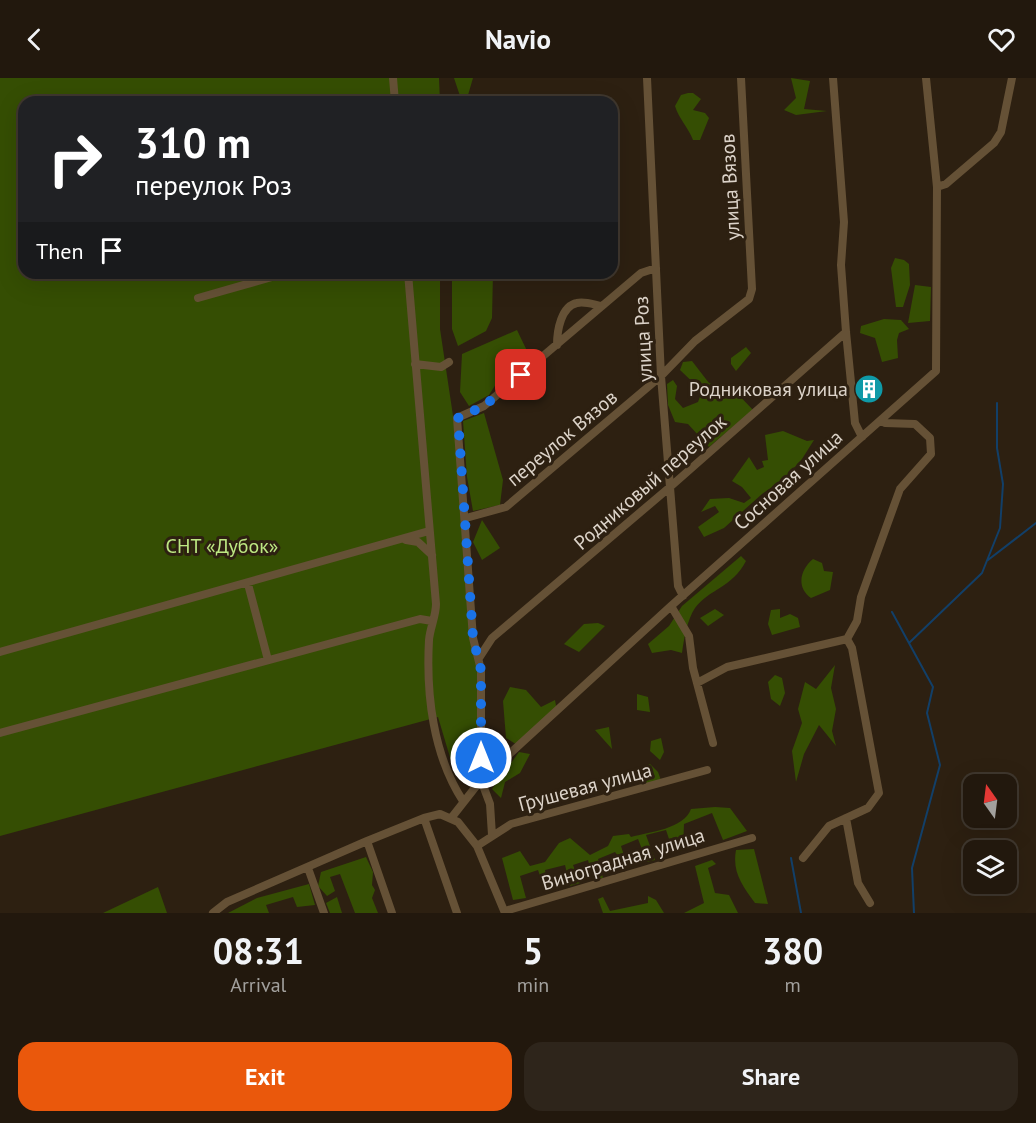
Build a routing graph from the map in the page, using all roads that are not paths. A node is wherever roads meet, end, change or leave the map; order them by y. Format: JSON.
{"nodes":[{"id":1,"x":393,"y":78,"type":"edge"},
{"id":2,"x":647,"y":78,"type":"edge"},
{"id":3,"x":741,"y":78,"type":"edge"},
{"id":4,"x":832,"y":78,"type":"edge"},
{"id":5,"x":926,"y":78,"type":"edge"},
{"id":6,"x":1012,"y":78,"type":"edge"},
{"id":7,"x":394,"y":96,"type":"edge"},
{"id":8,"x":936,"y":187,"type":"junction"},
{"id":9,"x":656,"y":268,"type":"junction"},
{"id":10,"x":265,"y":279,"type":"edge"},
{"id":11,"x":408,"y":279,"type":"edge"},
{"id":12,"x":752,"y":294,"type":"joint"},
{"id":13,"x":198,"y":298,"type":"dead end"},
{"id":14,"x":602,"y":306,"type":"junction"},
{"id":15,"x":846,"y":332,"type":"junction"},
{"id":16,"x":557,"y":345,"type":"junction"},
{"id":17,"x":449,"y":362,"type":"dead end"},
{"id":18,"x":415,"y":364,"type":"junction"},
{"id":19,"x":661,"y":376,"type":"junction"},
{"id":20,"x":881,"y":420,"type":"junction"},
{"id":21,"x":862,"y":437,"type":"junction"},
{"id":22,"x":670,"y":487,"type":"junction"},
{"id":23,"x":466,"y":518,"type":"junction"},
{"id":24,"x":429,"y":531,"type":"junction"},
{"id":25,"x":403,"y":539,"type":"junction"},
{"id":26,"x":432,"y":555,"type":"junction"},
{"id":27,"x":248,"y":584,"type":"junction"},
{"id":28,"x":683,"y":596,"type":"junction"},
{"id":29,"x":671,"y":606,"type":"junction"},
{"id":30,"x":432,"y":621,"type":"junction"},
{"id":31,"x":847,"y":639,"type":"junction"},
{"id":32,"x":0,"y":652,"type":"edge"},
{"id":33,"x":479,"y":658,"type":"junction"},
{"id":34,"x":268,"y":660,"type":"junction"},
{"id":35,"x":697,"y":683,"type":"junction"},
{"id":36,"x":0,"y":733,"type":"edge"},
{"id":37,"x":713,"y":743,"type":"dead end"},
{"id":38,"x":707,"y":770,"type":"dead end"},
{"id":39,"x":481,"y":780,"type":"junction"},
{"id":40,"x":463,"y":801,"type":"junction"},
{"id":41,"x":424,"y":818,"type":"junction"},
{"id":42,"x":452,"y":818,"type":"junction"},
{"id":43,"x":846,"y":818,"type":"junction"},
{"id":44,"x":492,"y":835,"type":"junction"},
{"id":45,"x":752,"y":838,"type":"dead end"},
{"id":46,"x":367,"y":841,"type":"junction"},
{"id":47,"x":477,"y":846,"type":"junction"},
{"id":48,"x":802,"y":858,"type":"dead end"},
{"id":49,"x":308,"y":868,"type":"junction"},
{"id":50,"x":870,"y":903,"type":"dead end"},
{"id":51,"x":505,"y":912,"type":"edge"},
{"id":52,"x":213,"y":913,"type":"edge"},
{"id":53,"x":324,"y":913,"type":"edge"},
{"id":54,"x":392,"y":913,"type":"edge"},
{"id":55,"x":458,"y":913,"type":"edge"}],
"edges":[{"from":1,"to":7,"type":"street"},
{"from":2,"to":9,"type":"street","name":"улица Роз"},
{"from":3,"to":12,"type":"street","name":"улица Вязов"},
{"from":4,"to":15,"type":"street"},
{"from":5,"to":8,"type":"street","name":"Сосновая улица"},
{"from":6,"to":8,"type":"street"},
{"from":8,"to":20,"type":"street","name":"Сосновая улица"},
{"from":9,"to":14,"type":"street"},
{"from":9,"to":19,"type":"street","name":"улица Роз"},
{"from":10,"to":13,"type":"street"},
{"from":11,"to":18,"type":"street"},
{"from":12,"to":19,"type":"street","name":"переулок Вязов"},
{"from":14,"to":16,"type":"street"},
{"from":14,"to":16,"type":"street"},
{"from":15,"to":21,"type":"street"},
{"from":15,"to":22,"type":"street","name":"Родниковый переулок"},
{"from":16,"to":23,"type":"street"},
{"from":17,"to":18,"type":"street"},
{"from":18,"to":24,"type":"street"},
{"from":19,"to":22,"type":"street","name":"улица Роз"},
{"from":19,"to":23,"type":"street","name":"переулок Вязов"},
{"from":20,"to":21,"type":"street","name":"Сосновая улица"},
{"from":20,"to":31,"type":"street"},
{"from":21,"to":28,"type":"street","name":"Сосновая улица"},
{"from":22,"to":28,"type":"street","name":"улица Роз"},
{"from":22,"to":33,"type":"street","name":"Родниковый переулок"},
{"from":23,"to":33,"type":"street"},
{"from":24,"to":25,"type":"street"},
{"from":24,"to":26,"type":"street"},
{"from":25,"to":26,"type":"street"},
{"from":25,"to":27,"type":"street"},
{"from":26,"to":30,"type":"street"},
{"from":27,"to":32,"type":"street"},
{"from":27,"to":34,"type":"street"},
{"from":28,"to":29,"type":"street","name":"Сосновая улица"},
{"from":29,"to":35,"type":"street"},
{"from":29,"to":39,"type":"street","name":"Сосновая улица"},
{"from":30,"to":34,"type":"street"},
{"from":30,"to":40,"type":"street"},
{"from":31,"to":35,"type":"street"},
{"from":31,"to":43,"type":"street"},
{"from":33,"to":39,"type":"street"},
{"from":34,"to":36,"type":"street"},
{"from":35,"to":37,"type":"street"},
{"from":38,"to":44,"type":"street","name":"Грушевая улица"},
{"from":39,"to":40,"type":"street","name":"Сосновая улица"},
{"from":39,"to":44,"type":"street"},
{"from":40,"to":42,"type":"street","name":"Сосновая улица"},
{"from":41,"to":42,"type":"street"},
{"from":41,"to":46,"type":"street"},
{"from":41,"to":55,"type":"street"},
{"from":42,"to":47,"type":"street"},
{"from":43,"to":48,"type":"street"},
{"from":43,"to":50,"type":"street"},
{"from":44,"to":47,"type":"street","name":"Грушевая улица"},
{"from":45,"to":51,"type":"street","name":"Виноградная улица"},
{"from":46,"to":49,"type":"street"},
{"from":46,"to":54,"type":"street"},
{"from":47,"to":51,"type":"street"},
{"from":49,"to":52,"type":"street"},
{"from":49,"to":53,"type":"street"}]}
